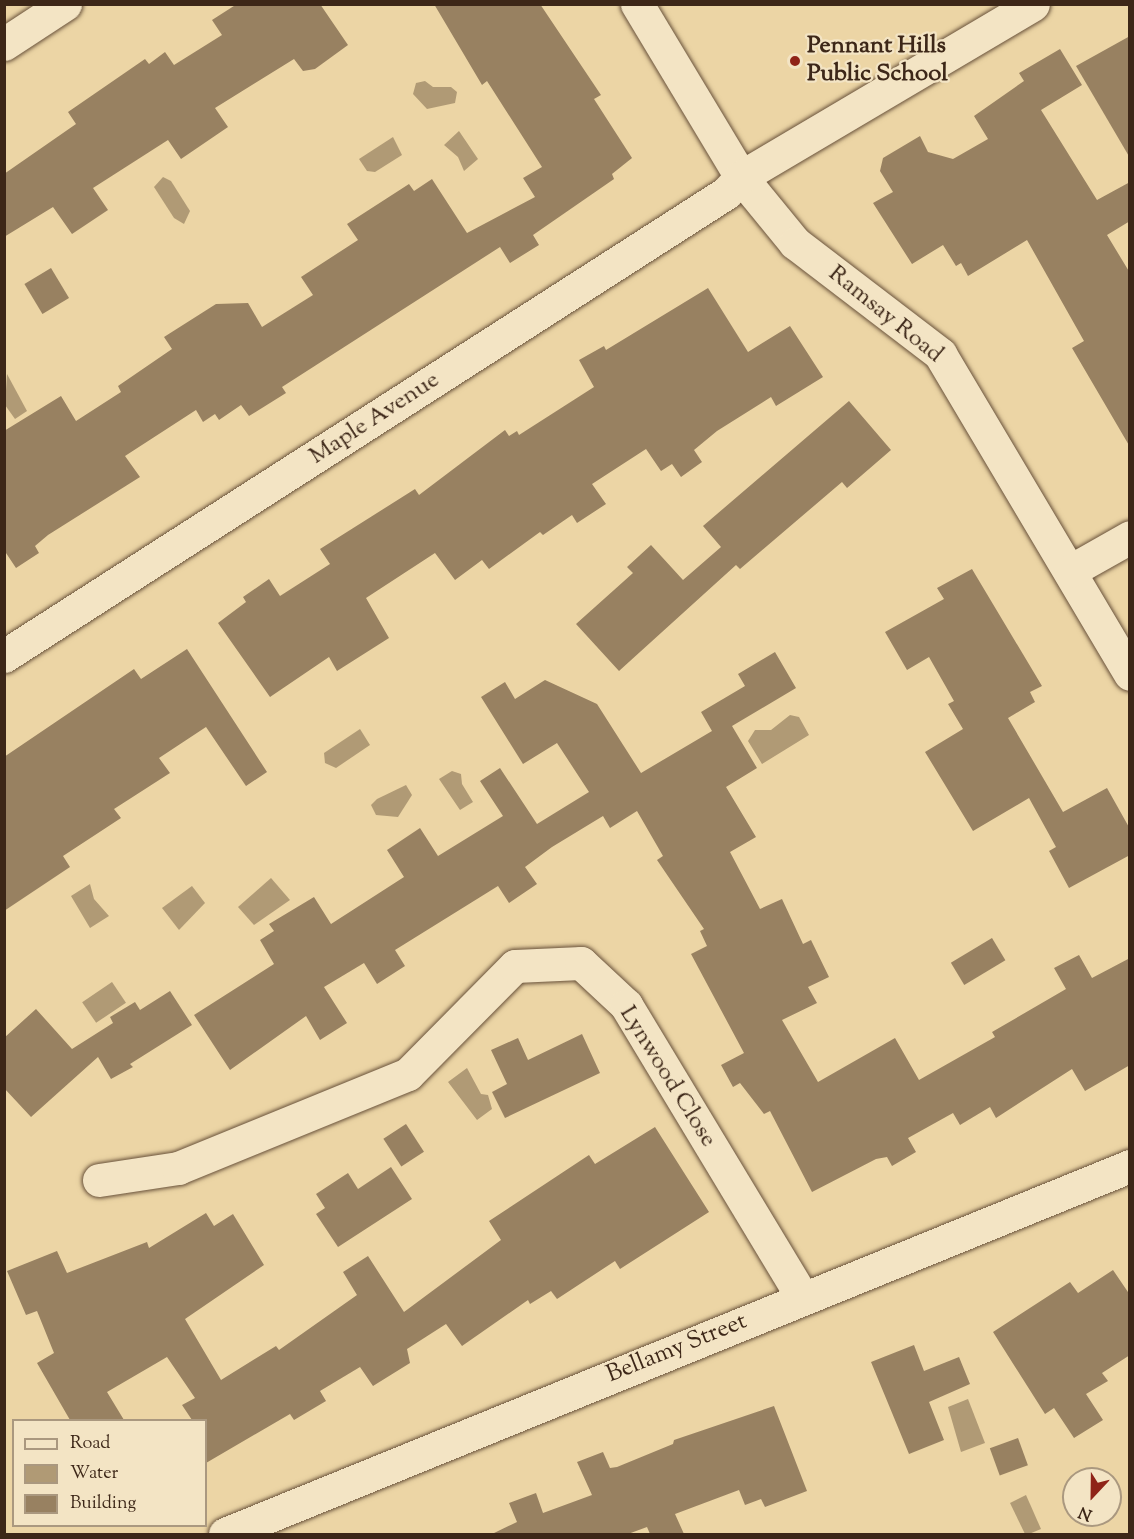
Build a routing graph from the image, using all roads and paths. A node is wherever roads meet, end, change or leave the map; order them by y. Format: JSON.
{"nodes":[{"id":1,"x":65,"y":4,"type":"edge"},
{"id":2,"x":637,"y":4,"type":"edge"},
{"id":3,"x":1033,"y":4,"type":"edge"},
{"id":4,"x":4,"y":44,"type":"edge"},
{"id":5,"x":741,"y":177,"type":"junction"},
{"id":6,"x":1130,"y":537,"type":"edge"},
{"id":7,"x":1070,"y":571,"type":"junction"},
{"id":8,"x":4,"y":656,"type":"edge"},
{"id":9,"x":1130,"y":674,"type":"edge"},
{"id":10,"x":1130,"y":1166,"type":"edge"},
{"id":11,"x":99,"y":1180,"type":"dead end"},
{"id":12,"x":802,"y":1297,"type":"junction"},
{"id":13,"x":225,"y":1534,"type":"edge"}],
"edges":[{"from":1,"to":4,"type":"street"},
{"from":2,"to":5,"type":"street","name":"Ramsay Road"},
{"from":3,"to":5,"type":"street","name":"Maple Avenue"},
{"from":5,"to":7,"type":"street","name":"Ramsay Road"},
{"from":5,"to":8,"type":"street","name":"Maple Avenue"},
{"from":6,"to":7,"type":"street"},
{"from":7,"to":9,"type":"street","name":"Ramsay Road"},
{"from":10,"to":12,"type":"street","name":"Bellamy Street"},
{"from":11,"to":12,"type":"street","name":"Lynwood Close"},
{"from":12,"to":13,"type":"street","name":"Bellamy Street"}]}
